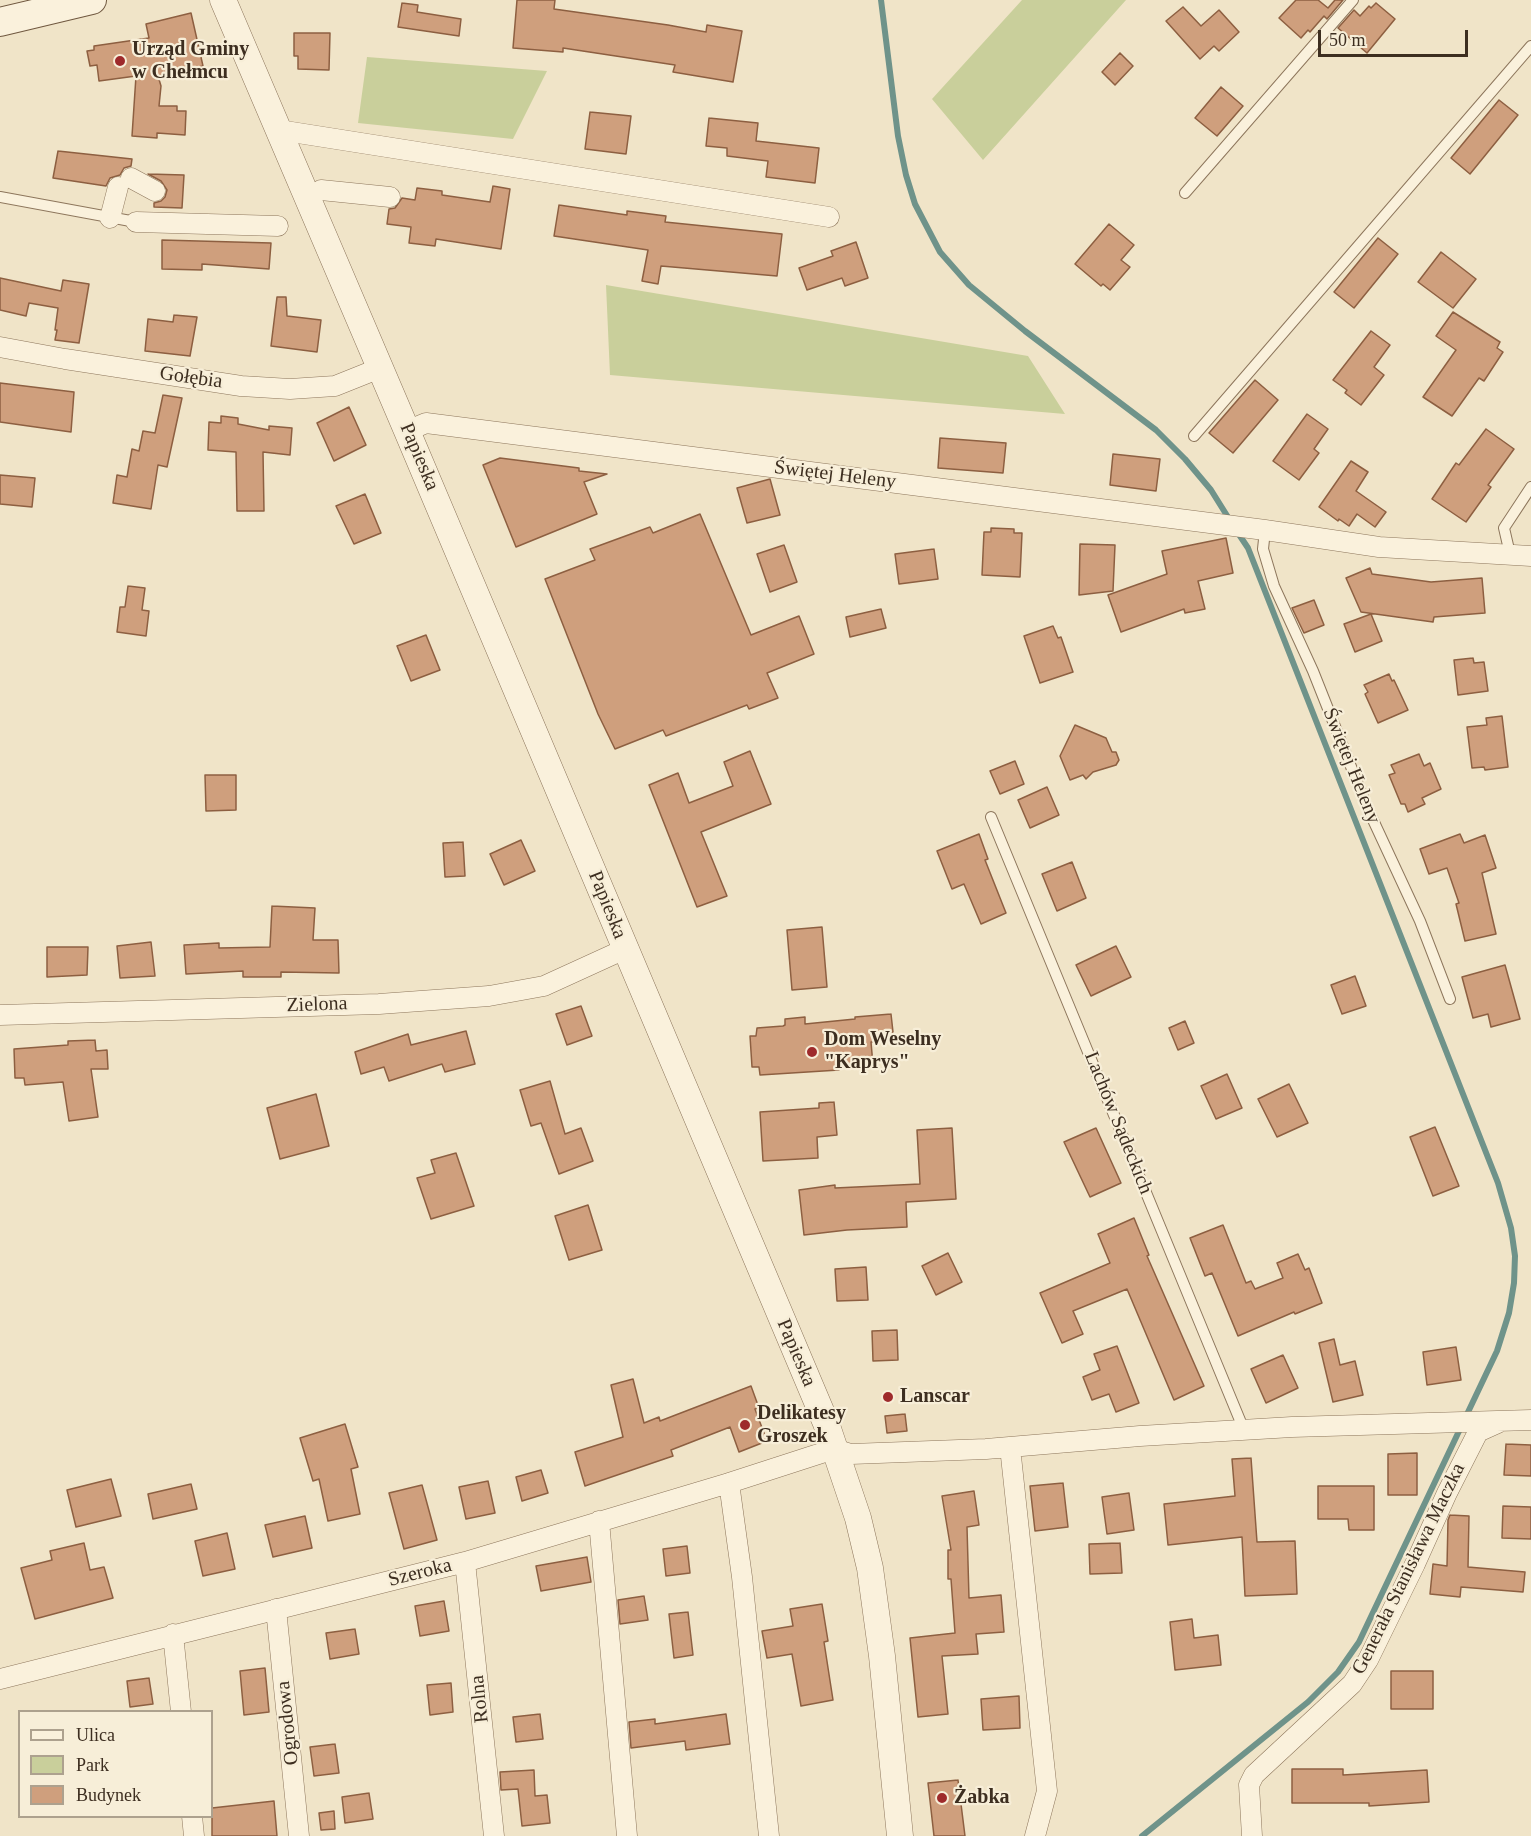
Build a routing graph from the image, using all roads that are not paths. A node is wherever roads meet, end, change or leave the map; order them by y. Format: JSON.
{"nodes":[{"id":1,"x":92,"y":0,"type":"edge"},
{"id":2,"x":223,"y":0,"type":"edge"},
{"id":3,"x":1353,"y":0,"type":"edge"},
{"id":4,"x":0,"y":22,"type":"edge"},
{"id":5,"x":1531,"y":46,"type":"edge"},
{"id":6,"x":279,"y":130,"type":"junction"},
{"id":7,"x":321,"y":190,"type":"dead end"},
{"id":8,"x":155,"y":191,"type":"dead end"},
{"id":9,"x":1185,"y":193,"type":"dead end"},
{"id":10,"x":0,"y":197,"type":"edge"},
{"id":11,"x":390,"y":197,"type":"dead end"},
{"id":12,"x":830,"y":217,"type":"dead end"},
{"id":13,"x":110,"y":218,"type":"junction"},
{"id":14,"x":136,"y":222,"type":"joint"},
{"id":15,"x":278,"y":226,"type":"dead end"},
{"id":16,"x":0,"y":347,"type":"edge"},
{"id":17,"x":380,"y":368,"type":"junction"},
{"id":18,"x":407,"y":430,"type":"junction"},
{"id":19,"x":1194,"y":436,"type":"dead end"},
{"id":20,"x":1531,"y":487,"type":"edge"},
{"id":21,"x":1259,"y":529,"type":"junction"},
{"id":22,"x":1510,"y":554,"type":"junction"},
{"id":23,"x":1531,"y":556,"type":"edge"},
{"id":24,"x":991,"y":816,"type":"dead end"},
{"id":25,"x":625,"y":949,"type":"junction"},
{"id":26,"x":1450,"y":999,"type":"dead end"},
{"id":27,"x":0,"y":1015,"type":"edge"},
{"id":28,"x":1504,"y":1420,"type":"junction"},
{"id":29,"x":1531,"y":1420,"type":"edge"},
{"id":30,"x":1244,"y":1430,"type":"junction"},
{"id":31,"x":1010,"y":1447,"type":"junction"},
{"id":32,"x":834,"y":1449,"type":"junction"},
{"id":33,"x":729,"y":1483,"type":"junction"},
{"id":34,"x":599,"y":1521,"type":"junction"},
{"id":35,"x":465,"y":1562,"type":"junction"},
{"id":36,"x":276,"y":1609,"type":"junction"},
{"id":37,"x":173,"y":1634,"type":"junction"},
{"id":38,"x":0,"y":1678,"type":"edge"},
{"id":39,"x":181,"y":1710,"type":"edge"},
{"id":40,"x":192,"y":1818,"type":"edge"},
{"id":41,"x":194,"y":1836,"type":"edge"},
{"id":42,"x":299,"y":1836,"type":"edge"},
{"id":43,"x":494,"y":1836,"type":"edge"},
{"id":44,"x":627,"y":1836,"type":"edge"},
{"id":45,"x":769,"y":1836,"type":"edge"},
{"id":46,"x":900,"y":1836,"type":"edge"},
{"id":47,"x":1035,"y":1836,"type":"edge"},
{"id":48,"x":1252,"y":1836,"type":"edge"}],
"edges":[{"from":1,"to":4,"type":"main road"},
{"from":2,"to":6,"type":"street","name":"Papieska"},
{"from":3,"to":9,"type":"lane"},
{"from":5,"to":19,"type":"lane"},
{"from":6,"to":12,"type":"street"},
{"from":6,"to":17,"type":"street","name":"Papieska"},
{"from":7,"to":11,"type":"street"},
{"from":8,"to":13,"type":"street"},
{"from":10,"to":13,"type":"lane"},
{"from":13,"to":14,"type":"lane"},
{"from":14,"to":15,"type":"street"},
{"from":16,"to":17,"type":"street","name":"Gołębia"},
{"from":17,"to":18,"type":"street","name":"Papieska"},
{"from":18,"to":21,"type":"street","name":"Świętej Heleny"},
{"from":18,"to":25,"type":"street","name":"Papieska"},
{"from":20,"to":22,"type":"lane"},
{"from":21,"to":22,"type":"street","name":"Świętej Heleny"},
{"from":21,"to":26,"type":"lane","name":"Świętej Heleny"},
{"from":22,"to":23,"type":"street","name":"Świętej Heleny"},
{"from":24,"to":30,"type":"lane","name":"Lachów Sądeckich"},
{"from":25,"to":27,"type":"street","name":"Zielona"},
{"from":25,"to":32,"type":"street","name":"Papieska"},
{"from":28,"to":29,"type":"street"},
{"from":28,"to":30,"type":"street"},
{"from":28,"to":48,"type":"street","name":"Generała Stanisława Maczka"},
{"from":30,"to":31,"type":"street"},
{"from":31,"to":32,"type":"street"},
{"from":31,"to":47,"type":"street"},
{"from":32,"to":33,"type":"street","name":"Szeroka"},
{"from":32,"to":46,"type":"street","name":"Papieska"},
{"from":33,"to":34,"type":"street","name":"Szeroka"},
{"from":33,"to":45,"type":"street"},
{"from":34,"to":35,"type":"street","name":"Szeroka"},
{"from":34,"to":44,"type":"street"},
{"from":35,"to":36,"type":"street","name":"Szeroka"},
{"from":35,"to":43,"type":"street","name":"Rolna"},
{"from":36,"to":37,"type":"street","name":"Szeroka"},
{"from":36,"to":42,"type":"street","name":"Ogrodowa"},
{"from":37,"to":38,"type":"street","name":"Szeroka"},
{"from":37,"to":39,"type":"street"},
{"from":40,"to":41,"type":"street"}]}
